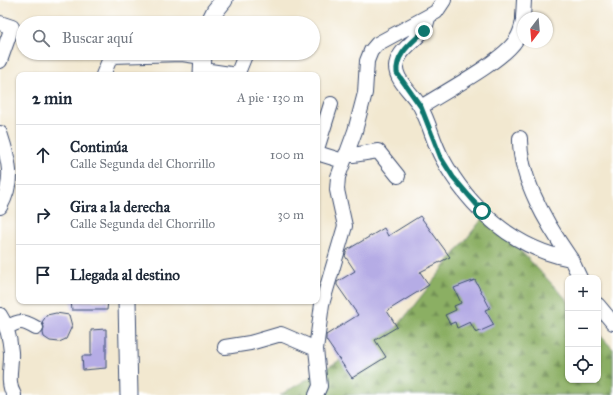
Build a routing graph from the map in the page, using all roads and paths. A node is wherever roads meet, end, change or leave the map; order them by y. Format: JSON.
{"nodes":[{"id":1,"x":224,"y":0,"type":"edge"},
{"id":2,"x":444,"y":0,"type":"edge"},
{"id":3,"x":524,"y":0,"type":"edge"},
{"id":4,"x":523,"y":12,"type":"edge"},
{"id":5,"x":212,"y":16,"type":"edge"},
{"id":6,"x":428,"y":17,"type":"junction"},
{"id":7,"x":0,"y":23,"type":"edge"},
{"id":8,"x":517,"y":37,"type":"edge"},
{"id":9,"x":109,"y":60,"type":"edge"},
{"id":10,"x":243,"y":60,"type":"edge"},
{"id":11,"x":0,"y":61,"type":"edge"},
{"id":12,"x":203,"y":64,"type":"edge"},
{"id":13,"x":104,"y":72,"type":"edge"},
{"id":14,"x":228,"y":72,"type":"edge"},
{"id":15,"x":238,"y":72,"type":"edge"},
{"id":16,"x":332,"y":104,"type":"dead end"},
{"id":17,"x":421,"y":107,"type":"junction"},
{"id":18,"x":0,"y":133,"type":"edge"},
{"id":19,"x":520,"y":138,"type":"dead end"},
{"id":20,"x":320,"y":140,"type":"edge"},
{"id":21,"x":320,"y":154,"type":"edge"},
{"id":22,"x":345,"y":158,"type":"junction"},
{"id":23,"x":398,"y":176,"type":"dead end"},
{"id":24,"x":0,"y":207,"type":"edge"},
{"id":25,"x":571,"y":259,"type":"junction"},
{"id":26,"x":579,"y":275,"type":"edge"},
{"id":27,"x":127,"y":304,"type":"edge"},
{"id":28,"x":601,"y":309,"type":"edge"},
{"id":29,"x":0,"y":316,"type":"edge"},
{"id":30,"x":613,"y":323,"type":"edge"},
{"id":31,"x":6,"y":328,"type":"junction"},
{"id":32,"x":36,"y":328,"type":"dead end"},
{"id":33,"x":225,"y":347,"type":"dead end"},
{"id":34,"x":316,"y":349,"type":"junction"},
{"id":35,"x":14,"y":395,"type":"edge"},
{"id":36,"x":129,"y":395,"type":"edge"},
{"id":37,"x":316,"y":395,"type":"edge"}],
"edges":[{"from":1,"to":5,"type":"main road"},
{"from":2,"to":6,"type":"street"},
{"from":3,"to":4,"type":"street"},
{"from":6,"to":17,"type":"street"},
{"from":6,"to":22,"type":"street"},
{"from":7,"to":11,"type":"street"},
{"from":8,"to":17,"type":"street"},
{"from":9,"to":13,"type":"street"},
{"from":10,"to":15,"type":"street"},
{"from":12,"to":14,"type":"street"},
{"from":16,"to":20,"type":"street"},
{"from":17,"to":25,"type":"street"},
{"from":18,"to":24,"type":"street"},
{"from":19,"to":25,"type":"street"},
{"from":21,"to":22,"type":"street"},
{"from":22,"to":23,"type":"street"},
{"from":22,"to":34,"type":"street"},
{"from":25,"to":26,"type":"street"},
{"from":27,"to":36,"type":"main road"},
{"from":28,"to":30,"type":"street"},
{"from":29,"to":31,"type":"street"},
{"from":31,"to":32,"type":"street"},
{"from":31,"to":35,"type":"street"},
{"from":33,"to":34,"type":"street"},
{"from":34,"to":37,"type":"street"}]}
